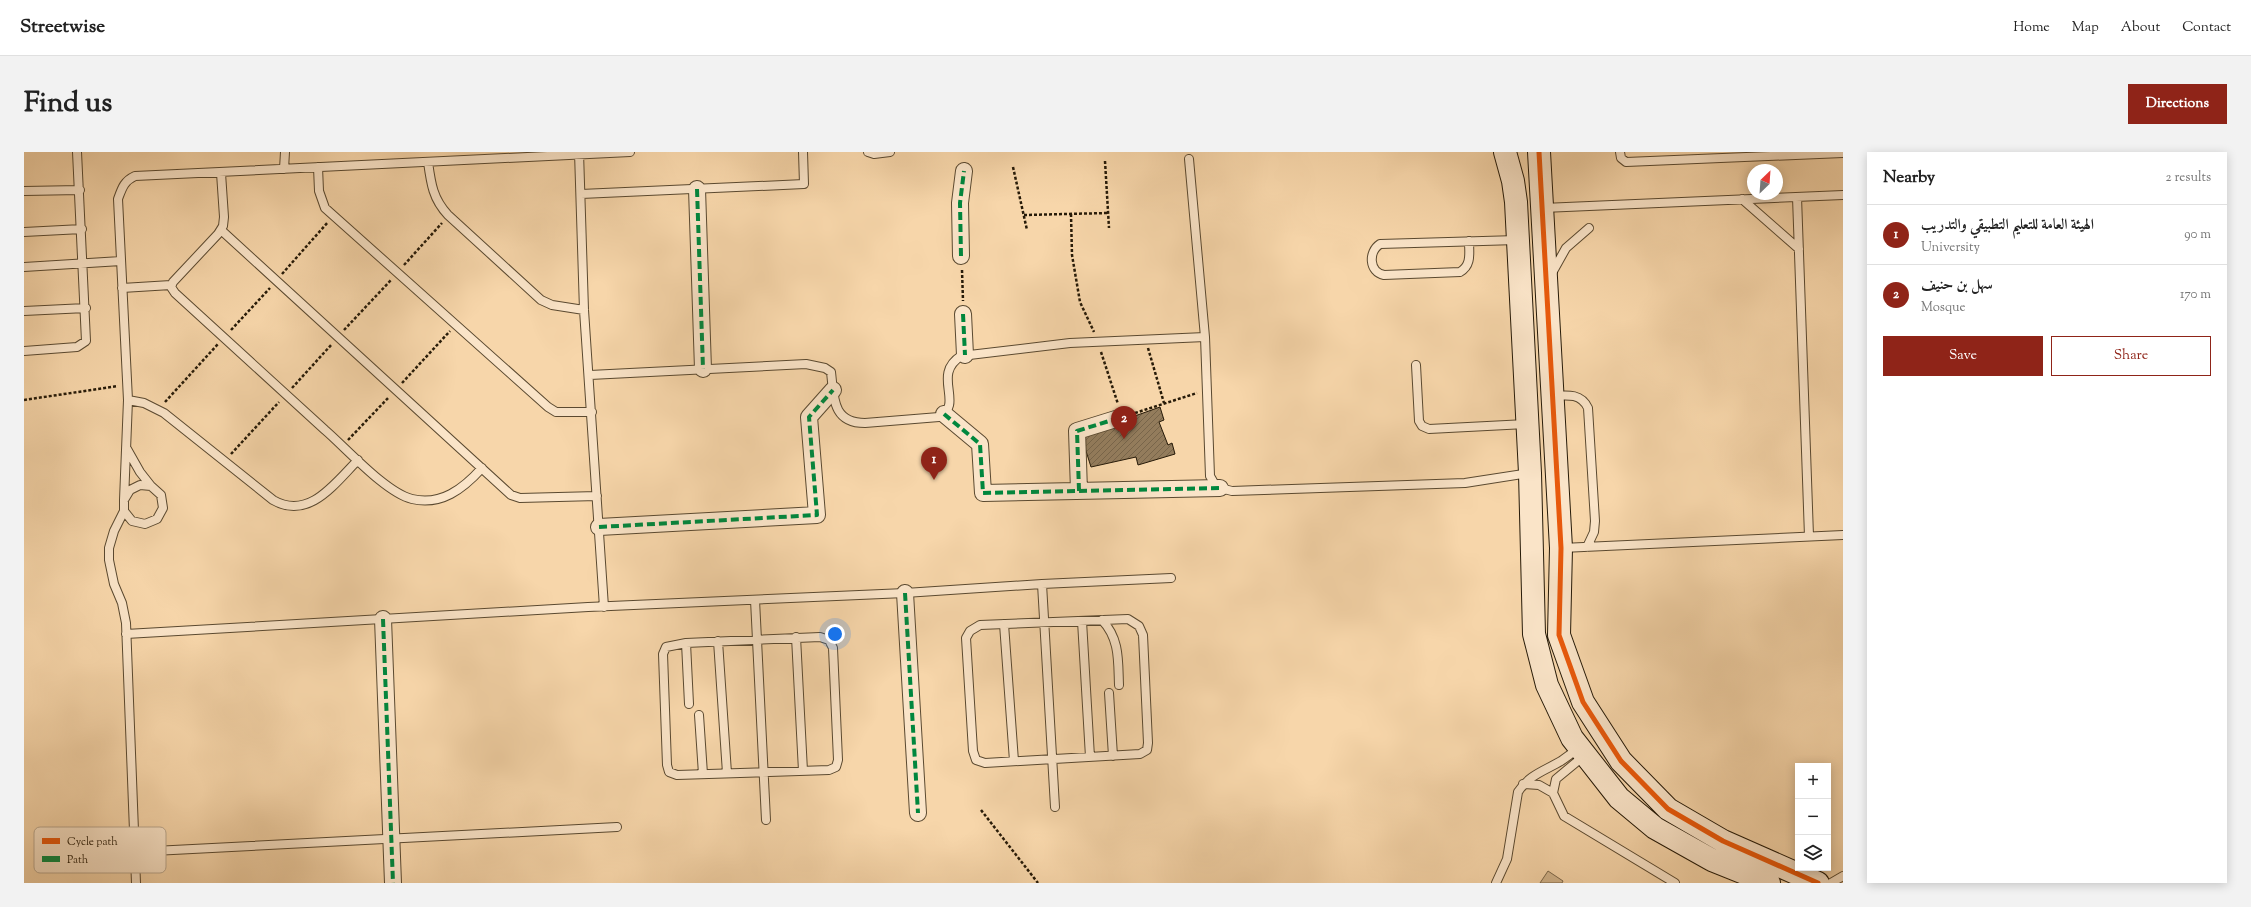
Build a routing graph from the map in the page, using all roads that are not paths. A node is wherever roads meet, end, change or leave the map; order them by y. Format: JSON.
{"nodes":[{"id":1,"x":77,"y":152,"type":"edge"},
{"id":2,"x":285,"y":152,"type":"edge"},
{"id":3,"x":630,"y":152,"type":"edge"},
{"id":4,"x":803,"y":152,"type":"edge"},
{"id":5,"x":868,"y":152,"type":"edge"},
{"id":6,"x":890,"y":152,"type":"edge"},
{"id":7,"x":1505,"y":152,"type":"edge"},
{"id":8,"x":1539,"y":152,"type":"edge"},
{"id":9,"x":1620,"y":152,"type":"edge"},
{"id":10,"x":579,"y":153,"type":"edge"},
{"id":11,"x":1843,"y":153,"type":"edge"},
{"id":12,"x":1766,"y":154,"type":"edge"},
{"id":13,"x":1189,"y":159,"type":"dead end"},
{"id":14,"x":428,"y":162,"type":"junction"},
{"id":15,"x":318,"y":167,"type":"junction"},
{"id":16,"x":284,"y":169,"type":"junction"},
{"id":17,"x":964,"y":171,"type":"dead end"},
{"id":18,"x":221,"y":173,"type":"junction"},
{"id":19,"x":697,"y":189,"type":"junction"},
{"id":20,"x":80,"y":190,"type":"junction"},
{"id":21,"x":24,"y":191,"type":"edge"},
{"id":22,"x":581,"y":194,"type":"junction"},
{"id":23,"x":1843,"y":195,"type":"edge"},
{"id":24,"x":1797,"y":197,"type":"junction"},
{"id":25,"x":1742,"y":199,"type":"junction"},
{"id":26,"x":1542,"y":208,"type":"junction"},
{"id":27,"x":1589,"y":228,"type":"dead end"},
{"id":28,"x":82,"y":229,"type":"junction"},
{"id":29,"x":221,"y":230,"type":"junction"},
{"id":30,"x":24,"y":232,"type":"edge"},
{"id":31,"x":1518,"y":240,"type":"junction"},
{"id":32,"x":1469,"y":241,"type":"junction"},
{"id":33,"x":1799,"y":249,"type":"junction"},
{"id":34,"x":961,"y":256,"type":"road end"},
{"id":35,"x":121,"y":262,"type":"junction"},
{"id":36,"x":83,"y":265,"type":"junction"},
{"id":37,"x":24,"y":267,"type":"edge"},
{"id":38,"x":171,"y":285,"type":"junction"},
{"id":39,"x":122,"y":288,"type":"junction"},
{"id":40,"x":1546,"y":289,"type":"junction"},
{"id":41,"x":86,"y":308,"type":"junction"},
{"id":42,"x":584,"y":310,"type":"junction"},
{"id":43,"x":24,"y":311,"type":"edge"},
{"id":44,"x":963,"y":314,"type":"road end"},
{"id":45,"x":1205,"y":337,"type":"junction"},
{"id":46,"x":24,"y":351,"type":"edge"},
{"id":47,"x":965,"y":355,"type":"junction"},
{"id":48,"x":1416,"y":365,"type":"dead end"},
{"id":49,"x":703,"y":369,"type":"junction"},
{"id":50,"x":590,"y":375,"type":"junction"},
{"id":51,"x":833,"y":390,"type":"junction"},
{"id":52,"x":1553,"y":396,"type":"junction"},
{"id":53,"x":128,"y":400,"type":"junction"},
{"id":54,"x":592,"y":412,"type":"junction"},
{"id":55,"x":944,"y":414,"type":"junction"},
{"id":56,"x":1122,"y":417,"type":"road end"},
{"id":57,"x":1526,"y":424,"type":"junction"},
{"id":58,"x":127,"y":448,"type":"junction"},
{"id":59,"x":358,"y":460,"type":"junction"},
{"id":60,"x":482,"y":468,"type":"junction"},
{"id":61,"x":1530,"y":473,"type":"junction"},
{"id":62,"x":151,"y":486,"type":"junction"},
{"id":63,"x":1220,"y":488,"type":"junction"},
{"id":64,"x":1079,"y":491,"type":"junction"},
{"id":65,"x":597,"y":496,"type":"junction"},
{"id":66,"x":124,"y":500,"type":"junction"},
{"id":67,"x":124,"y":511,"type":"junction"},
{"id":68,"x":599,"y":527,"type":"junction"},
{"id":69,"x":1843,"y":535,"type":"edge"},
{"id":70,"x":1808,"y":536,"type":"junction"},
{"id":71,"x":1587,"y":547,"type":"junction"},
{"id":72,"x":1561,"y":548,"type":"junction"},
{"id":73,"x":1171,"y":578,"type":"dead end"},
{"id":74,"x":1042,"y":584,"type":"junction"},
{"id":75,"x":905,"y":593,"type":"junction"},
{"id":76,"x":755,"y":600,"type":"junction"},
{"id":77,"x":604,"y":607,"type":"junction"},
{"id":78,"x":383,"y":619,"type":"junction"},
{"id":79,"x":1102,"y":620,"type":"junction"},
{"id":80,"x":1082,"y":621,"type":"junction"},
{"id":81,"x":1044,"y":623,"type":"junction"},
{"id":82,"x":1004,"y":624,"type":"junction"},
{"id":83,"x":126,"y":634,"type":"junction"},
{"id":84,"x":796,"y":637,"type":"junction"},
{"id":85,"x":757,"y":639,"type":"junction"},
{"id":86,"x":718,"y":641,"type":"junction"},
{"id":87,"x":686,"y":643,"type":"junction"},
{"id":88,"x":1119,"y":685,"type":"dead end"},
{"id":89,"x":1109,"y":693,"type":"dead end"},
{"id":90,"x":689,"y":704,"type":"dead end"},
{"id":91,"x":699,"y":715,"type":"dead end"},
{"id":92,"x":1582,"y":751,"type":"junction"},
{"id":93,"x":1113,"y":756,"type":"junction"},
{"id":94,"x":1090,"y":757,"type":"junction"},
{"id":95,"x":1052,"y":759,"type":"junction"},
{"id":96,"x":1014,"y":761,"type":"junction"},
{"id":97,"x":803,"y":771,"type":"junction"},
{"id":98,"x":764,"y":772,"type":"junction"},
{"id":99,"x":727,"y":773,"type":"junction"},
{"id":100,"x":703,"y":774,"type":"junction"},
{"id":101,"x":1523,"y":784,"type":"junction"},
{"id":102,"x":1553,"y":793,"type":"junction"},
{"id":103,"x":1055,"y":807,"type":"dead end"},
{"id":104,"x":918,"y":813,"type":"dead end"},
{"id":105,"x":766,"y":820,"type":"dead end"},
{"id":106,"x":133,"y":827,"type":"edge"},
{"id":107,"x":617,"y":827,"type":"dead end"},
{"id":108,"x":391,"y":838,"type":"junction"},
{"id":109,"x":166,"y":850,"type":"edge"},
{"id":110,"x":135,"y":873,"type":"edge"},
{"id":111,"x":1843,"y":876,"type":"edge"},
{"id":112,"x":136,"y":883,"type":"edge"},
{"id":113,"x":393,"y":883,"type":"edge"},
{"id":114,"x":1496,"y":883,"type":"edge"},
{"id":115,"x":1675,"y":883,"type":"edge"},
{"id":116,"x":1769,"y":883,"type":"edge"},
{"id":117,"x":1818,"y":883,"type":"edge"},
{"id":118,"x":1831,"y":883,"type":"edge"}],
"edges":[{"from":1,"to":20,"type":"lane"},
{"from":2,"to":16,"type":"lane"},
{"from":3,"to":10,"type":"lane"},
{"from":4,"to":19,"type":"lane"},
{"from":5,"to":6,"type":"lane"},
{"from":7,"to":31,"type":"street"},
{"from":8,"to":26,"type":"street"},
{"from":9,"to":12,"type":"lane"},
{"from":10,"to":14,"type":"lane"},
{"from":10,"to":22,"type":"lane"},
{"from":11,"to":12,"type":"lane"},
{"from":13,"to":45,"type":"lane"},
{"from":14,"to":15,"type":"lane"},
{"from":14,"to":42,"type":"lane"},
{"from":15,"to":16,"type":"lane"},
{"from":15,"to":54,"type":"lane"},
{"from":16,"to":18,"type":"lane"},
{"from":17,"to":34,"type":"street"},
{"from":18,"to":29,"type":"lane"},
{"from":18,"to":35,"type":"lane"},
{"from":19,"to":22,"type":"lane"},
{"from":19,"to":49,"type":"street"},
{"from":20,"to":21,"type":"lane"},
{"from":20,"to":28,"type":"lane"},
{"from":22,"to":42,"type":"lane"},
{"from":23,"to":24,"type":"lane"},
{"from":24,"to":25,"type":"lane"},
{"from":24,"to":33,"type":"lane"},
{"from":25,"to":26,"type":"lane"},
{"from":25,"to":33,"type":"lane"},
{"from":26,"to":40,"type":"street"},
{"from":27,"to":40,"type":"lane"},
{"from":28,"to":30,"type":"lane"},
{"from":28,"to":36,"type":"lane"},
{"from":29,"to":38,"type":"lane"},
{"from":29,"to":60,"type":"lane"},
{"from":31,"to":32,"type":"lane"},
{"from":31,"to":57,"type":"street"},
{"from":32,"to":32,"type":"lane"},
{"from":33,"to":70,"type":"lane"},
{"from":35,"to":36,"type":"lane"},
{"from":35,"to":39,"type":"lane"},
{"from":36,"to":37,"type":"lane"},
{"from":36,"to":41,"type":"lane"},
{"from":38,"to":39,"type":"lane"},
{"from":38,"to":59,"type":"lane"},
{"from":39,"to":53,"type":"lane"},
{"from":40,"to":52,"type":"street"},
{"from":41,"to":43,"type":"lane"},
{"from":41,"to":46,"type":"lane"},
{"from":42,"to":50,"type":"lane"},
{"from":44,"to":47,"type":"street"},
{"from":45,"to":47,"type":"lane"},
{"from":45,"to":63,"type":"lane"},
{"from":47,"to":55,"type":"lane"},
{"from":48,"to":57,"type":"lane"},
{"from":49,"to":50,"type":"lane"},
{"from":49,"to":51,"type":"lane"},
{"from":50,"to":54,"type":"lane"},
{"from":51,"to":55,"type":"lane"},
{"from":51,"to":68,"type":"street"},
{"from":52,"to":71,"type":"lane"},
{"from":52,"to":72,"type":"street"},
{"from":53,"to":58,"type":"lane"},
{"from":53,"to":59,"type":"lane"},
{"from":54,"to":65,"type":"lane"},
{"from":55,"to":64,"type":"street"},
{"from":56,"to":64,"type":"street"},
{"from":57,"to":61,"type":"street"},
{"from":58,"to":62,"type":"lane"},
{"from":58,"to":66,"type":"lane"},
{"from":59,"to":60,"type":"lane"},
{"from":60,"to":65,"type":"lane"},
{"from":61,"to":63,"type":"lane"},
{"from":61,"to":92,"type":"street"},
{"from":62,"to":66,"type":"lane"},
{"from":62,"to":67,"type":"lane"},
{"from":63,"to":64,"type":"street"},
{"from":65,"to":68,"type":"lane"},
{"from":66,"to":67,"type":"lane"},
{"from":67,"to":83,"type":"lane"},
{"from":68,"to":77,"type":"lane"},
{"from":69,"to":70,"type":"lane"},
{"from":70,"to":71,"type":"lane"},
{"from":71,"to":72,"type":"lane"},
{"from":72,"to":117,"type":"street"},
{"from":73,"to":74,"type":"lane"},
{"from":74,"to":75,"type":"lane"},
{"from":74,"to":81,"type":"lane"},
{"from":75,"to":76,"type":"lane"},
{"from":75,"to":104,"type":"street"},
{"from":76,"to":77,"type":"lane"},
{"from":76,"to":85,"type":"lane"},
{"from":77,"to":78,"type":"lane"},
{"from":78,"to":83,"type":"lane"},
{"from":78,"to":108,"type":"street"},
{"from":79,"to":80,"type":"lane"},
{"from":79,"to":88,"type":"lane"},
{"from":79,"to":93,"type":"lane"},
{"from":80,"to":81,"type":"lane"},
{"from":80,"to":94,"type":"lane"},
{"from":81,"to":82,"type":"lane"},
{"from":81,"to":95,"type":"lane"},
{"from":82,"to":96,"type":"lane"},
{"from":82,"to":96,"type":"lane"},
{"from":83,"to":106,"type":"lane"},
{"from":84,"to":85,"type":"lane"},
{"from":84,"to":97,"type":"lane"},
{"from":84,"to":97,"type":"lane"},
{"from":85,"to":86,"type":"lane"},
{"from":85,"to":98,"type":"lane"},
{"from":86,"to":87,"type":"lane"},
{"from":86,"to":99,"type":"lane"},
{"from":87,"to":90,"type":"lane"},
{"from":87,"to":100,"type":"lane"},
{"from":89,"to":93,"type":"lane"},
{"from":91,"to":100,"type":"lane"},
{"from":92,"to":101,"type":"lane"},
{"from":92,"to":102,"type":"lane"},
{"from":92,"to":116,"type":"street"},
{"from":93,"to":94,"type":"lane"},
{"from":94,"to":95,"type":"lane"},
{"from":95,"to":96,"type":"lane"},
{"from":95,"to":103,"type":"lane"},
{"from":97,"to":98,"type":"lane"},
{"from":98,"to":99,"type":"lane"},
{"from":98,"to":105,"type":"lane"},
{"from":99,"to":100,"type":"lane"},
{"from":101,"to":102,"type":"lane"},
{"from":101,"to":114,"type":"lane"},
{"from":102,"to":115,"type":"lane"},
{"from":107,"to":108,"type":"lane"},
{"from":108,"to":109,"type":"lane"},
{"from":108,"to":113,"type":"street"},
{"from":110,"to":112,"type":"lane"},
{"from":111,"to":118,"type":"lane"}]}
